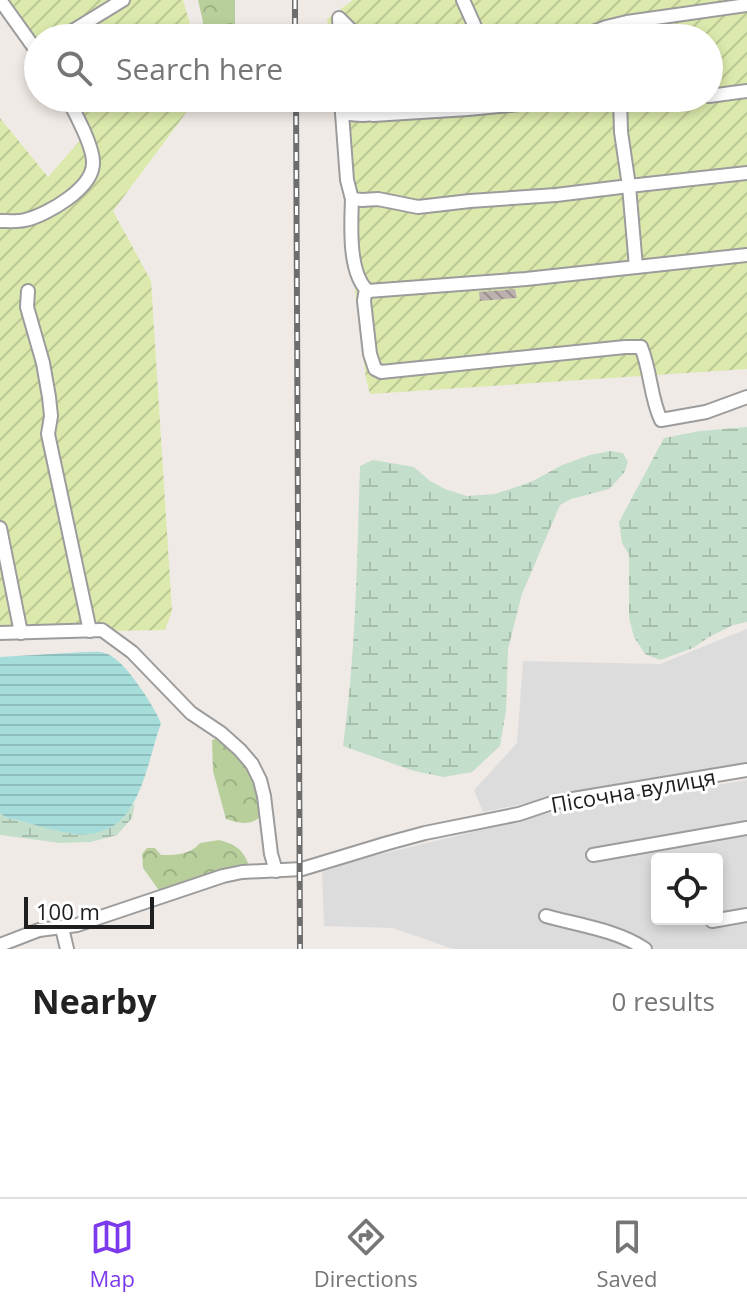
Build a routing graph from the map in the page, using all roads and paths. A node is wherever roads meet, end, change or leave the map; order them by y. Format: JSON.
{"nodes":[{"id":1,"x":0,"y":0,"type":"edge"},
{"id":2,"x":123,"y":0,"type":"edge"},
{"id":3,"x":463,"y":0,"type":"edge"},
{"id":4,"x":747,"y":5,"type":"edge"},
{"id":5,"x":84,"y":24,"type":"edge"},
{"id":6,"x":474,"y":24,"type":"edge"},
{"id":7,"x":642,"y":24,"type":"edge"},
{"id":8,"x":24,"y":33,"type":"edge"},
{"id":9,"x":747,"y":91,"type":"edge"},
{"id":10,"x":723,"y":94,"type":"edge"},
{"id":11,"x":75,"y":112,"type":"edge"},
{"id":12,"x":377,"y":112,"type":"edge"},
{"id":13,"x":420,"y":112,"type":"edge"},
{"id":14,"x":620,"y":112,"type":"edge"},
{"id":15,"x":342,"y":113,"type":"joint"},
{"id":16,"x":373,"y":115,"type":"junction"},
{"id":17,"x":747,"y":173,"type":"edge"},
{"id":18,"x":629,"y":186,"type":"junction"},
{"id":19,"x":352,"y":199,"type":"junction"},
{"id":20,"x":0,"y":221,"type":"edge"},
{"id":21,"x":747,"y":255,"type":"edge"},
{"id":22,"x":636,"y":267,"type":"junction"},
{"id":23,"x":28,"y":291,"type":"dead end"},
{"id":24,"x":368,"y":291,"type":"junction"},
{"id":25,"x":747,"y":397,"type":"edge"},
{"id":26,"x":0,"y":528,"type":"edge"},
{"id":27,"x":90,"y":631,"type":"junction"},
{"id":28,"x":0,"y":633,"type":"edge"},
{"id":29,"x":21,"y":633,"type":"junction"},
{"id":30,"x":747,"y":770,"type":"edge"},
{"id":31,"x":747,"y":828,"type":"edge"},
{"id":32,"x":593,"y":855,"type":"dead end"},
{"id":33,"x":276,"y":871,"type":"junction"},
{"id":34,"x":747,"y":915,"type":"edge"},
{"id":35,"x":546,"y":916,"type":"dead end"},
{"id":36,"x":723,"y":919,"type":"edge"},
{"id":37,"x":62,"y":928,"type":"junction"},
{"id":38,"x":0,"y":945,"type":"edge"},
{"id":39,"x":67,"y":949,"type":"edge"},
{"id":40,"x":645,"y":949,"type":"edge"}],
"edges":[{"from":1,"to":8,"type":"street"},
{"from":2,"to":5,"type":"street"},
{"from":3,"to":6,"type":"street"},
{"from":4,"to":7,"type":"street"},
{"from":9,"to":10,"type":"street"},
{"from":11,"to":20,"type":"street"},
{"from":12,"to":16,"type":"street"},
{"from":13,"to":16,"type":"street"},
{"from":14,"to":18,"type":"street"},
{"from":15,"to":16,"type":"street"},
{"from":15,"to":19,"type":"street"},
{"from":17,"to":18,"type":"street"},
{"from":18,"to":19,"type":"street"},
{"from":18,"to":22,"type":"street"},
{"from":19,"to":24,"type":"street"},
{"from":21,"to":22,"type":"street"},
{"from":22,"to":24,"type":"street"},
{"from":23,"to":27,"type":"street"},
{"from":24,"to":25,"type":"street"},
{"from":26,"to":29,"type":"street"},
{"from":27,"to":29,"type":"street"},
{"from":27,"to":33,"type":"street"},
{"from":28,"to":29,"type":"street"},
{"from":30,"to":33,"type":"street","name":"Пісочна вулиця"},
{"from":31,"to":32,"type":"street"},
{"from":33,"to":37,"type":"street","name":"Пісочна вулиця"},
{"from":34,"to":36,"type":"street"},
{"from":35,"to":40,"type":"street"},
{"from":37,"to":38,"type":"street","name":"Пісочна вулиця"},
{"from":37,"to":39,"type":"street"}]}
